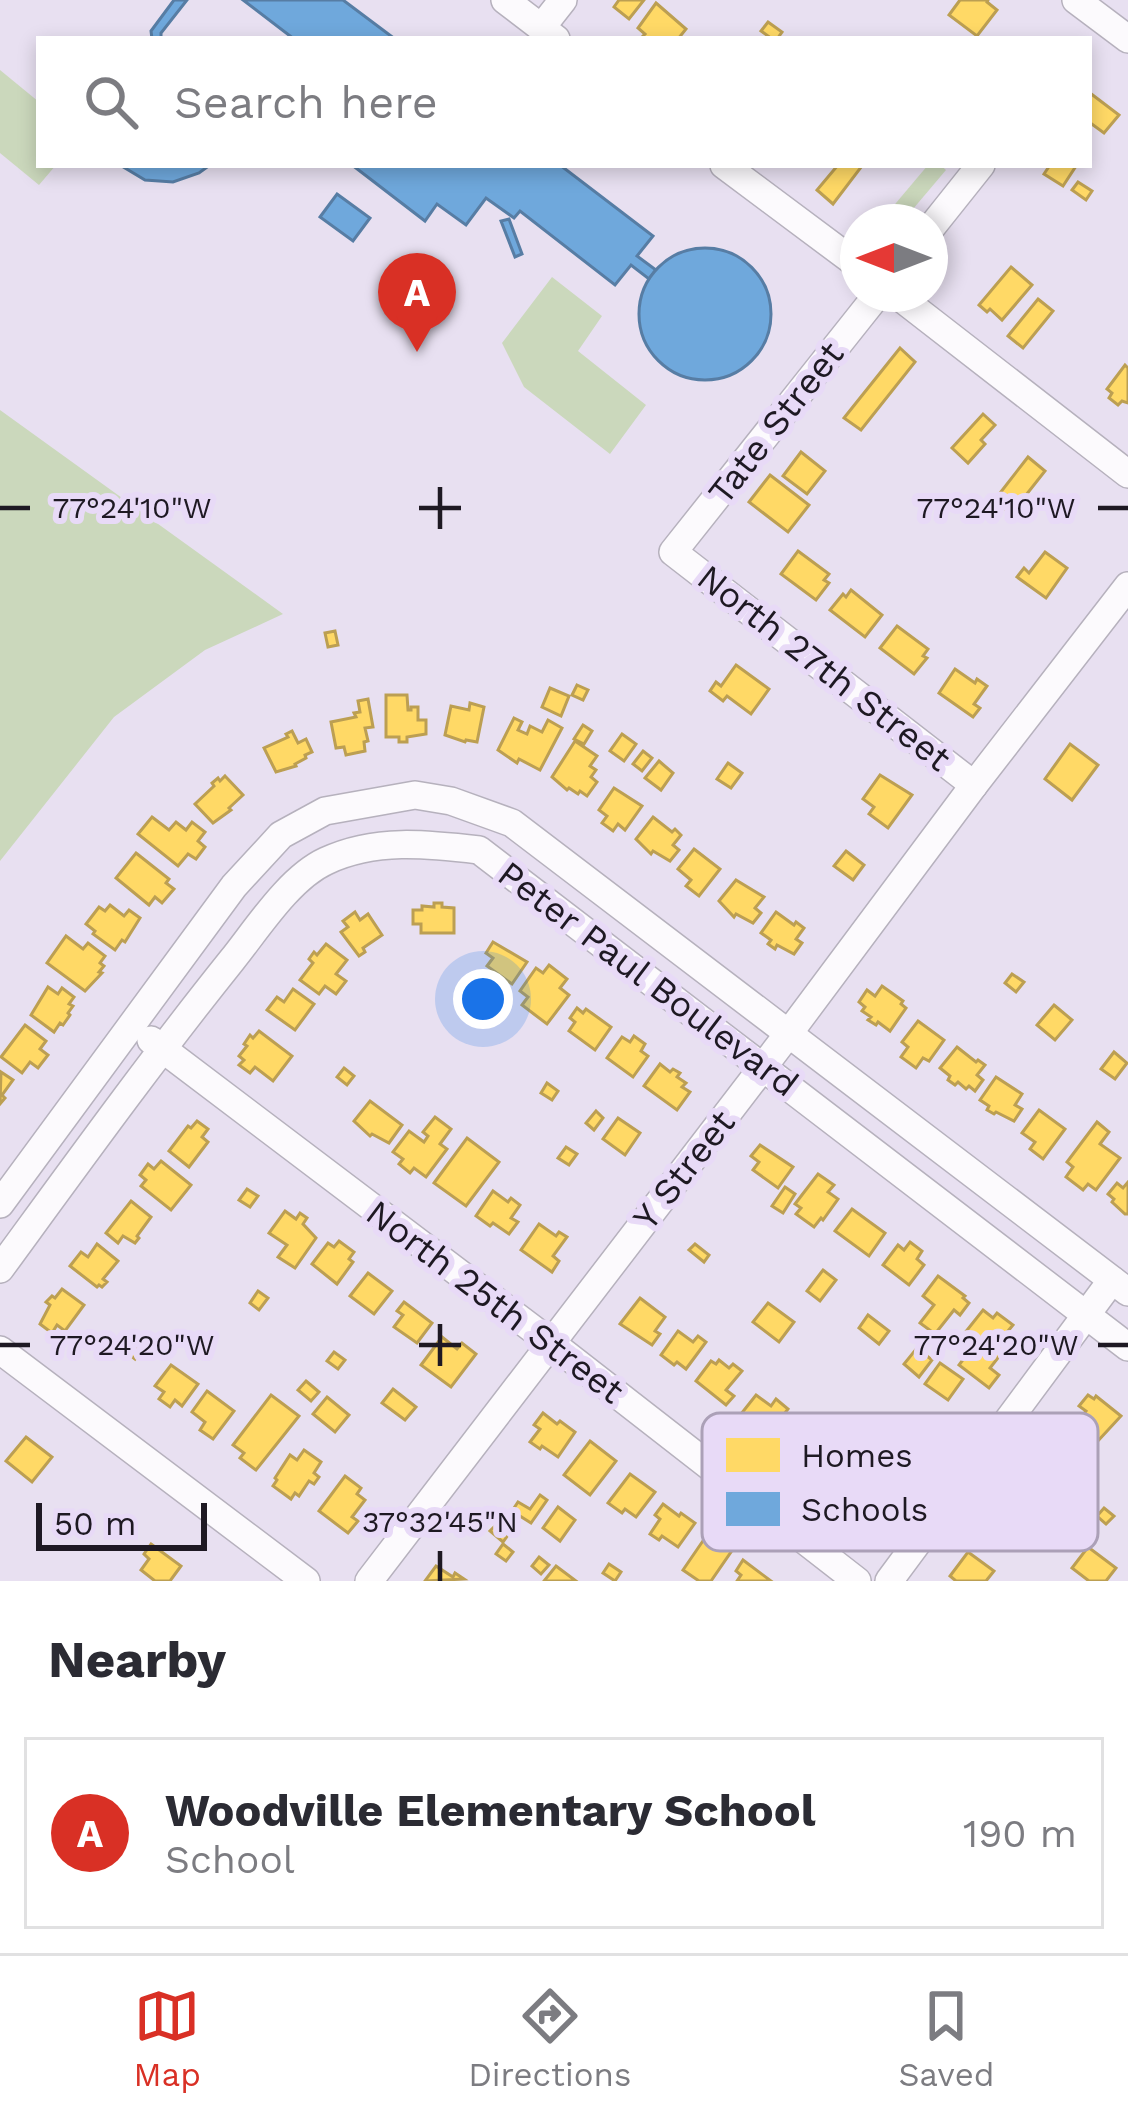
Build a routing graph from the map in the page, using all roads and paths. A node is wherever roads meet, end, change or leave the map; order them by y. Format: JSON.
{"nodes":[{"id":1,"x":505,"y":0,"type":"edge"},
{"id":2,"x":562,"y":0,"type":"edge"},
{"id":3,"x":1076,"y":0,"type":"edge"},
{"id":4,"x":1092,"y":28,"type":"edge"},
{"id":5,"x":548,"y":33,"type":"edge"},
{"id":6,"x":1128,"y":39,"type":"edge"},
{"id":7,"x":728,"y":168,"type":"edge"},
{"id":8,"x":979,"y":168,"type":"edge"},
{"id":9,"x":948,"y":206,"type":"edge"},
{"id":10,"x":840,"y":252,"type":"edge"},
{"id":11,"x":864,"y":312,"type":"edge"},
{"id":12,"x":919,"y":312,"type":"edge"},
{"id":13,"x":1128,"y":474,"type":"edge"},
{"id":14,"x":674,"y":552,"type":"joint"},
{"id":15,"x":1128,"y":586,"type":"edge"},
{"id":16,"x":974,"y":785,"type":"junction"},
{"id":17,"x":132,"y":1025,"type":"junction"},
{"id":18,"x":789,"y":1034,"type":"junction"},
{"id":19,"x":161,"y":1048,"type":"junction"},
{"id":20,"x":764,"y":1066,"type":"junction"},
{"id":21,"x":0,"y":1204,"type":"edge"},
{"id":22,"x":0,"y":1269,"type":"edge"},
{"id":23,"x":1120,"y":1286,"type":"edge"},
{"id":24,"x":1087,"y":1315,"type":"junction"},
{"id":25,"x":550,"y":1342,"type":"junction"},
{"id":26,"x":1128,"y":1347,"type":"edge"},
{"id":27,"x":0,"y":1350,"type":"edge"},
{"id":28,"x":1014,"y":1413,"type":"edge"},
{"id":29,"x":702,"y":1460,"type":"edge"},
{"id":30,"x":818,"y":1551,"type":"edge"},
{"id":31,"x":912,"y":1551,"type":"edge"},
{"id":32,"x":306,"y":1581,"type":"edge"},
{"id":33,"x":369,"y":1581,"type":"edge"},
{"id":34,"x":857,"y":1581,"type":"edge"},
{"id":35,"x":890,"y":1581,"type":"edge"}],
"edges":[{"from":1,"to":5,"type":"street"},
{"from":2,"to":5,"type":"street"},
{"from":3,"to":4,"type":"street"},
{"from":4,"to":6,"type":"street"},
{"from":7,"to":10,"type":"street"},
{"from":8,"to":9,"type":"street"},
{"from":11,"to":14,"type":"street","name":"Tate Street"},
{"from":12,"to":13,"type":"street"},
{"from":14,"to":16,"type":"street","name":"North 27th Street"},
{"from":15,"to":16,"type":"street","name":"Y Street"},
{"from":16,"to":18,"type":"street","name":"Y Street"},
{"from":17,"to":18,"type":"street","name":"Peter Paul Boulevard"},
{"from":17,"to":19,"type":"street","name":"North 25th Street"},
{"from":17,"to":21,"type":"street","name":"Peter Paul Boulevard"},
{"from":18,"to":20,"type":"street","name":"Y Street"},
{"from":18,"to":23,"type":"street","name":"Peter Paul Boulevard"},
{"from":19,"to":20,"type":"street","name":"Peter Paul Boulevard"},
{"from":19,"to":22,"type":"street","name":"Peter Paul Boulevard"},
{"from":19,"to":25,"type":"street","name":"North 25th Street"},
{"from":20,"to":24,"type":"street","name":"Peter Paul Boulevard"},
{"from":20,"to":25,"type":"street","name":"Y Street"},
{"from":23,"to":24,"type":"street"},
{"from":24,"to":26,"type":"street","name":"Peter Paul Boulevard"},
{"from":24,"to":28,"type":"street"},
{"from":25,"to":29,"type":"street","name":"North 25th Street"},
{"from":25,"to":33,"type":"street","name":"Y Street"},
{"from":27,"to":32,"type":"street"},
{"from":30,"to":34,"type":"street","name":"North 25th Street"},
{"from":31,"to":35,"type":"street"}]}
